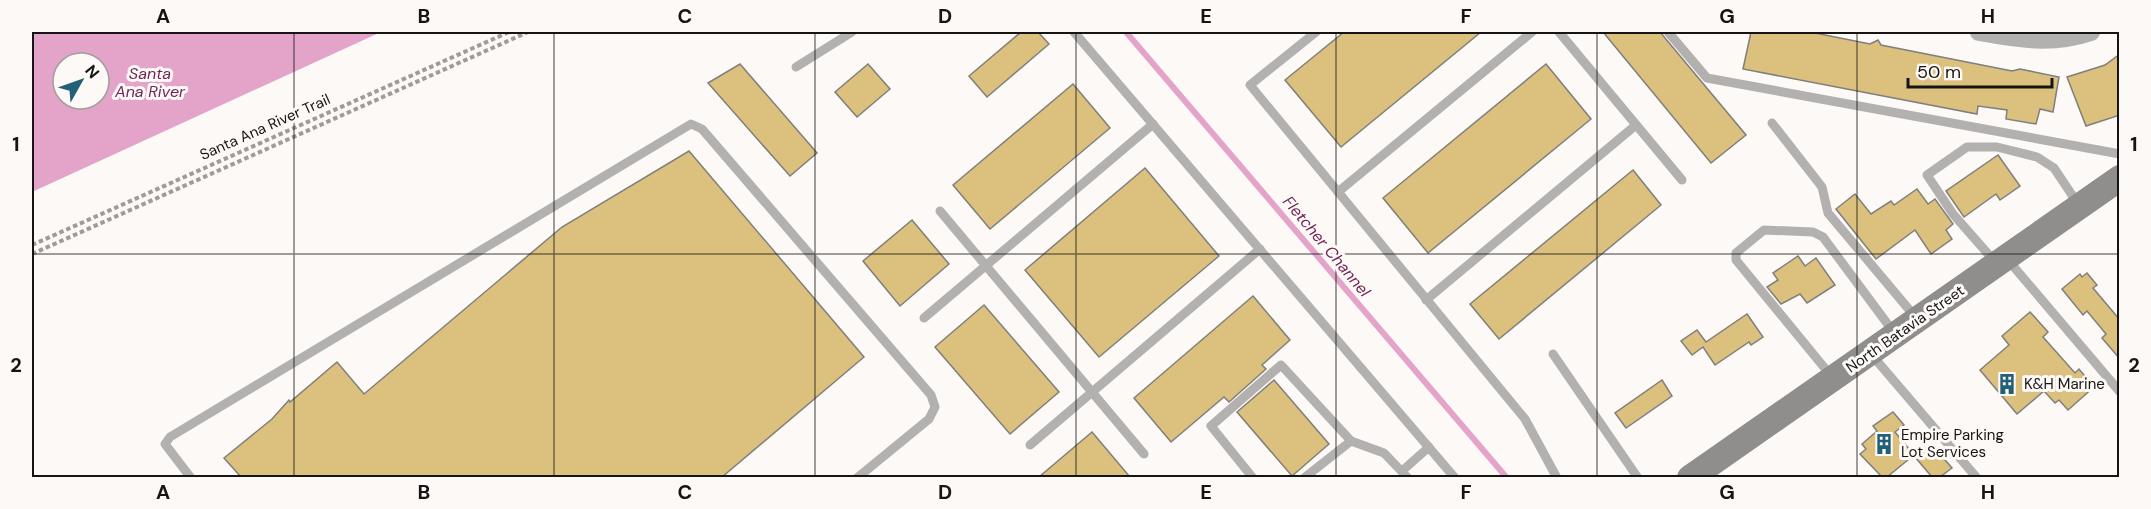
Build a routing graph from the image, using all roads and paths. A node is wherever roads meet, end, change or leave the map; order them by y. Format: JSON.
{"nodes":[{"id":1,"x":509,"y":32,"type":"edge"},
{"id":2,"x":528,"y":32,"type":"edge"},
{"id":3,"x":852,"y":32,"type":"edge"},
{"id":4,"x":1074,"y":32,"type":"edge"},
{"id":5,"x":1316,"y":32,"type":"edge"},
{"id":6,"x":1532,"y":32,"type":"edge"},
{"id":7,"x":1559,"y":32,"type":"edge"},
{"id":8,"x":1668,"y":32,"type":"edge"},
{"id":9,"x":1979,"y":32,"type":"edge"},
{"id":10,"x":2091,"y":32,"type":"edge"},
{"id":11,"x":796,"y":67,"type":"dead end"},
{"id":12,"x":1772,"y":123,"type":"dead end"},
{"id":13,"x":1153,"y":124,"type":"junction"},
{"id":14,"x":1636,"y":125,"type":"junction"},
{"id":15,"x":2120,"y":154,"type":"edge"},
{"id":16,"x":2120,"y":178,"type":"edge"},
{"id":17,"x":1682,"y":180,"type":"dead end"},
{"id":18,"x":1338,"y":192,"type":"junction"},
{"id":19,"x":2080,"y":206,"type":"junction"},
{"id":20,"x":940,"y":211,"type":"dead end"},
{"id":21,"x":32,"y":245,"type":"edge"},
{"id":22,"x":1260,"y":249,"type":"junction"},
{"id":23,"x":32,"y":254,"type":"edge"},
{"id":24,"x":2002,"y":261,"type":"junction"},
{"id":25,"x":985,"y":264,"type":"junction"},
{"id":26,"x":1426,"y":300,"type":"junction"},
{"id":27,"x":924,"y":318,"type":"dead end"},
{"id":28,"x":1918,"y":321,"type":"junction"},
{"id":29,"x":1896,"y":336,"type":"junction"},
{"id":30,"x":1553,"y":354,"type":"dead end"},
{"id":31,"x":1871,"y":354,"type":"junction"},
{"id":32,"x":1834,"y":379,"type":"junction"},
{"id":33,"x":1092,"y":392,"type":"junction"},
{"id":34,"x":2120,"y":392,"type":"edge"},
{"id":35,"x":1351,"y":441,"type":"junction"},
{"id":36,"x":1030,"y":445,"type":"dead end"},
{"id":37,"x":1429,"y":447,"type":"junction"},
{"id":38,"x":1144,"y":454,"type":"dead end"},
{"id":39,"x":1405,"y":474,"type":"edge"},
{"id":40,"x":191,"y":477,"type":"edge"},
{"id":41,"x":857,"y":477,"type":"edge"},
{"id":42,"x":1253,"y":477,"type":"edge"},
{"id":43,"x":1304,"y":477,"type":"edge"},
{"id":44,"x":1455,"y":477,"type":"edge"},
{"id":45,"x":1557,"y":477,"type":"edge"},
{"id":46,"x":1638,"y":477,"type":"edge"},
{"id":47,"x":1690,"y":477,"type":"edge"},
{"id":48,"x":1977,"y":477,"type":"edge"}],
"edges":[{"from":1,"to":21,"type":"path","name":"Santa Ana River Trail"},
{"from":2,"to":23,"type":"path"},
{"from":3,"to":11,"type":"lane"},
{"from":4,"to":13,"type":"lane"},
{"from":5,"to":18,"type":"lane"},
{"from":6,"to":18,"type":"lane"},
{"from":7,"to":14,"type":"lane"},
{"from":8,"to":15,"type":"lane"},
{"from":9,"to":10,"type":"street"},
{"from":12,"to":28,"type":"lane"},
{"from":13,"to":22,"type":"lane"},
{"from":13,"to":25,"type":"lane"},
{"from":14,"to":17,"type":"lane"},
{"from":14,"to":26,"type":"lane"},
{"from":16,"to":19,"type":"main road","name":"North Batavia Street"},
{"from":18,"to":26,"type":"lane"},
{"from":19,"to":24,"type":"main road","name":"North Batavia Street"},
{"from":19,"to":24,"type":"lane"},
{"from":20,"to":25,"type":"lane"},
{"from":22,"to":33,"type":"lane"},
{"from":22,"to":37,"type":"lane"},
{"from":24,"to":28,"type":"main road","name":"North Batavia Street"},
{"from":24,"to":34,"type":"lane"},
{"from":25,"to":27,"type":"lane"},
{"from":25,"to":33,"type":"lane"},
{"from":26,"to":45,"type":"lane"},
{"from":28,"to":29,"type":"main road","name":"North Batavia Street"},
{"from":29,"to":31,"type":"main road","name":"North Batavia Street"},
{"from":29,"to":32,"type":"lane"},
{"from":30,"to":46,"type":"lane"},
{"from":31,"to":32,"type":"main road","name":"North Batavia Street"},
{"from":31,"to":48,"type":"lane"},
{"from":32,"to":47,"type":"main road","name":"North Batavia Street"},
{"from":33,"to":36,"type":"lane"},
{"from":33,"to":38,"type":"lane"},
{"from":35,"to":39,"type":"lane"},
{"from":35,"to":42,"type":"lane"},
{"from":35,"to":43,"type":"lane"},
{"from":37,"to":39,"type":"lane"},
{"from":37,"to":44,"type":"lane"},
{"from":40,"to":41,"type":"lane"}]}
